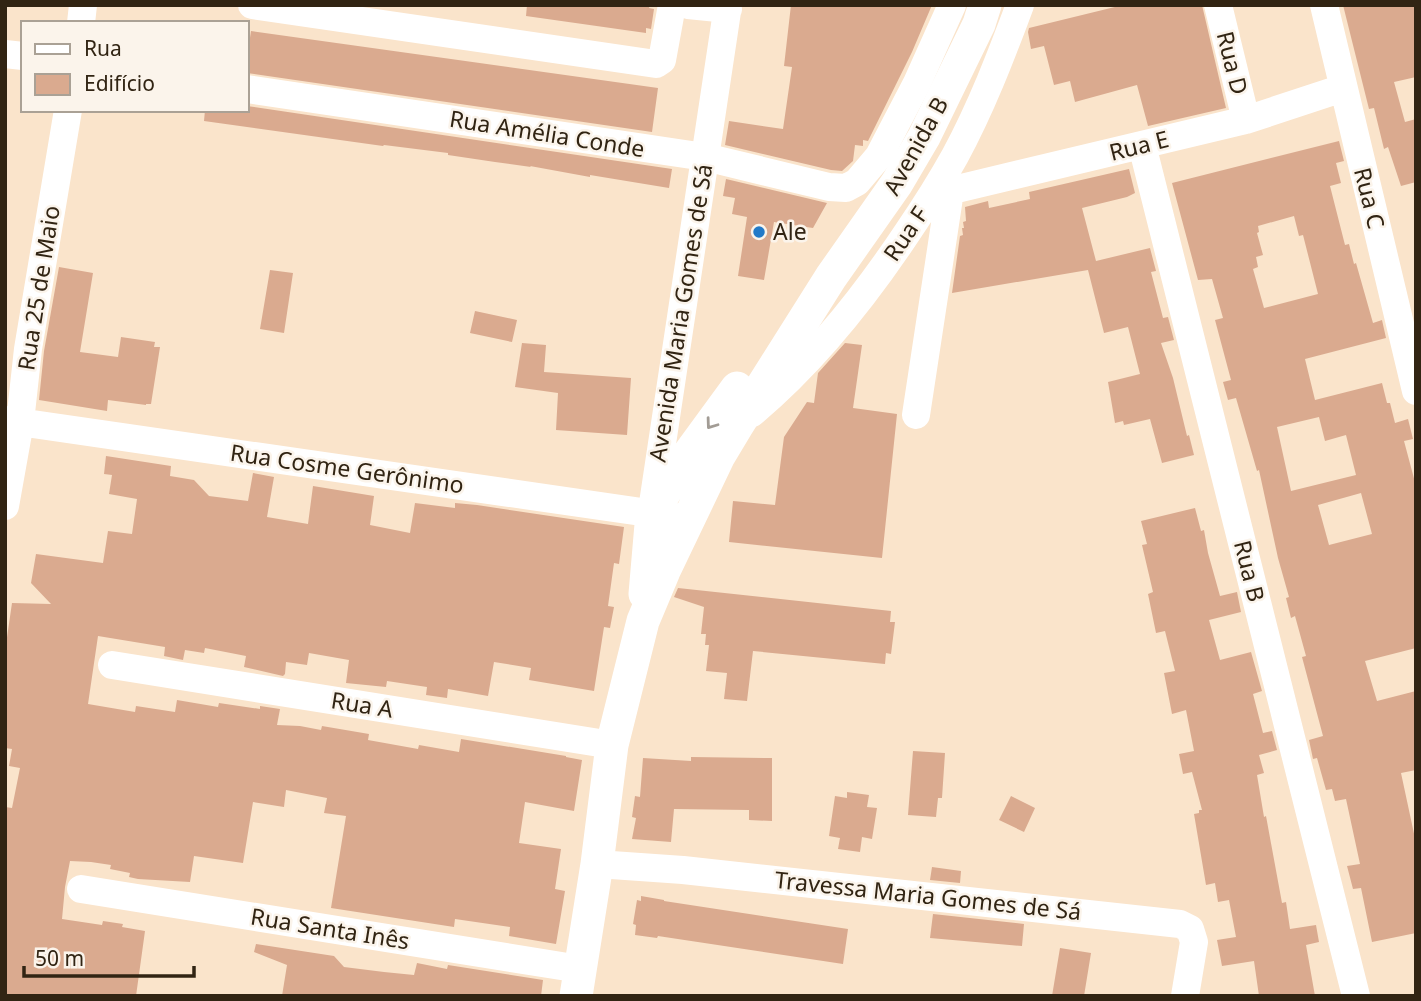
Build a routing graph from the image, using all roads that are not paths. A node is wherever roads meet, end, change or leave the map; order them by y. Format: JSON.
{"nodes":[{"id":1,"x":253,"y":5,"type":"edge"},
{"id":2,"x":672,"y":5,"type":"edge"},
{"id":3,"x":688,"y":5,"type":"edge"},
{"id":4,"x":952,"y":5,"type":"edge"},
{"id":5,"x":1020,"y":5,"type":"edge"},
{"id":6,"x":1218,"y":5,"type":"edge"},
{"id":7,"x":1324,"y":5,"type":"edge"},
{"id":8,"x":728,"y":7,"type":"edge"},
{"id":9,"x":982,"y":15,"type":"edge"},
{"id":10,"x":1343,"y":88,"type":"junction"},
{"id":11,"x":248,"y":89,"type":"edge"},
{"id":12,"x":68,"y":112,"type":"edge"},
{"id":13,"x":1246,"y":120,"type":"junction"},
{"id":14,"x":1142,"y":145,"type":"junction"},
{"id":15,"x":705,"y":157,"type":"junction"},
{"id":16,"x":941,"y":193,"type":"junction"},
{"id":17,"x":831,"y":277,"type":"junction"},
{"id":18,"x":1416,"y":391,"type":"edge"},
{"id":19,"x":916,"y":415,"type":"dead end"},
{"id":20,"x":13,"y":421,"type":"edge"},
{"id":21,"x":737,"y":426,"type":"junction"},
{"id":22,"x":5,"y":506,"type":"edge"},
{"id":23,"x":652,"y":513,"type":"junction"},
{"id":24,"x":690,"y":519,"type":"junction"},
{"id":25,"x":643,"y":621,"type":"junction"},
{"id":26,"x":112,"y":665,"type":"dead end"},
{"id":27,"x":612,"y":745,"type":"junction"},
{"id":28,"x":597,"y":864,"type":"junction"},
{"id":29,"x":81,"y":889,"type":"dead end"},
{"id":30,"x":578,"y":982,"type":"edge"},
{"id":31,"x":1185,"y":996,"type":"edge"},
{"id":32,"x":1356,"y":996,"type":"edge"}],
"edges":[{"from":1,"to":2,"type":"street"},
{"from":3,"to":8,"type":"street"},
{"from":4,"to":15,"type":"street","name":"Rua Amélia Conde"},
{"from":5,"to":16,"type":"street","name":"Rua F"},
{"from":6,"to":13,"type":"street","name":"Rua D"},
{"from":7,"to":10,"type":"street","name":"Rua C"},
{"from":8,"to":15,"type":"street","name":"Avenida Maria Gomes de Sá"},
{"from":9,"to":17,"type":"street","name":"Avenida B"},
{"from":10,"to":13,"type":"street","name":"Rua E"},
{"from":10,"to":18,"type":"street","name":"Rua C"},
{"from":11,"to":15,"type":"street","name":"Rua Amélia Conde"},
{"from":12,"to":20,"type":"street","name":"Rua 25 de Maio"},
{"from":13,"to":14,"type":"street","name":"Rua E"},
{"from":14,"to":16,"type":"street","name":"Rua E"},
{"from":14,"to":32,"type":"street","name":"Rua B"},
{"from":15,"to":23,"type":"street","name":"Avenida Maria Gomes de Sá"},
{"from":16,"to":19,"type":"street","name":"Rua F"},
{"from":16,"to":21,"type":"street","name":"Rua F"},
{"from":17,"to":21,"type":"street","name":"Avenida B"},
{"from":17,"to":23,"type":"street","name":"Avenida B","one_way":true},
{"from":20,"to":22,"type":"street","name":"Rua 25 de Maio"},
{"from":20,"to":23,"type":"street","name":"Rua Cosme Gerônimo"},
{"from":21,"to":24,"type":"street","name":"Avenida B"},
{"from":23,"to":24,"type":"street","name":"Rua Cosme Gerônimo"},
{"from":23,"to":25,"type":"street","name":"Avenida Maria Gomes de Sá"},
{"from":24,"to":25,"type":"street","name":"Avenida Maria Gomes de Sá"},
{"from":25,"to":27,"type":"street","name":"Avenida Maria Gomes de Sá"},
{"from":26,"to":27,"type":"street","name":"Rua A"},
{"from":27,"to":28,"type":"street","name":"Avenida Maria Gomes de Sá"},
{"from":28,"to":30,"type":"street","name":"Avenida Maria Gomes de Sá"},
{"from":28,"to":31,"type":"street","name":"Travessa Maria Gomes de Sá"},
{"from":29,"to":30,"type":"street","name":"Rua Santa Inês"}]}
